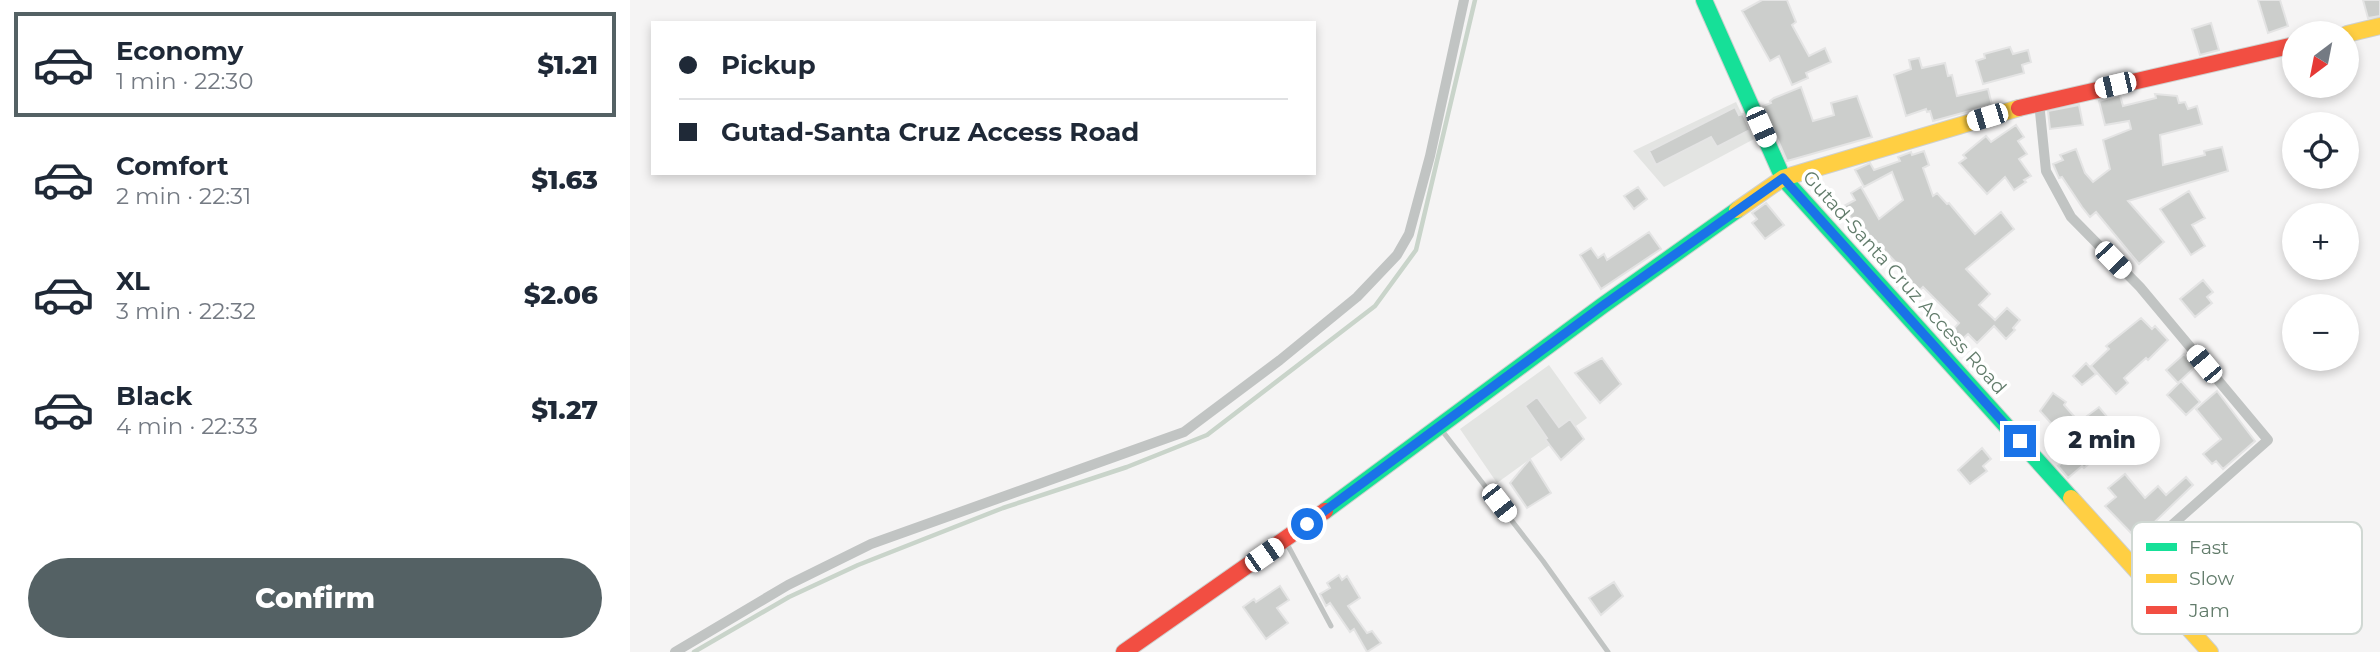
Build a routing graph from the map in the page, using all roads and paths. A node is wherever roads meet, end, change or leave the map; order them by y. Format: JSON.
{"nodes":[{"id":1,"x":1464,"y":0,"type":"edge"},
{"id":2,"x":1704,"y":0,"type":"edge"},
{"id":3,"x":2380,"y":26,"type":"edge"},
{"id":4,"x":2359,"y":31,"type":"edge"},
{"id":5,"x":2282,"y":49,"type":"edge"},
{"id":6,"x":2039,"y":102,"type":"junction"},
{"id":7,"x":1783,"y":178,"type":"junction"},
{"id":8,"x":1439,"y":426,"type":"junction"},
{"id":9,"x":2175,"y":522,"type":"edge"},
{"id":10,"x":1285,"y":541,"type":"junction"},
{"id":11,"x":2132,"y":560,"type":"edge"},
{"id":12,"x":2129,"y":563,"type":"junction"},
{"id":13,"x":2132,"y":566,"type":"edge"},
{"id":14,"x":1331,"y":625,"type":"dead end"},
{"id":15,"x":2194,"y":634,"type":"edge"},
{"id":16,"x":674,"y":652,"type":"edge"},
{"id":17,"x":1124,"y":652,"type":"edge"},
{"id":18,"x":1608,"y":652,"type":"edge"},
{"id":19,"x":2210,"y":652,"type":"edge"}],
"edges":[{"from":1,"to":16,"type":"street"},
{"from":2,"to":7,"type":"street","name":"Gutad-Santa Cruz Access Road"},
{"from":3,"to":4,"type":"street"},
{"from":5,"to":6,"type":"street"},
{"from":6,"to":7,"type":"street"},
{"from":6,"to":9,"type":"street"},
{"from":7,"to":8,"type":"street"},
{"from":7,"to":12,"type":"street","name":"Gutad-Santa Cruz Access Road"},
{"from":8,"to":10,"type":"street"},
{"from":8,"to":18,"type":"lane"},
{"from":10,"to":14,"type":"lane"},
{"from":10,"to":17,"type":"street"},
{"from":11,"to":12,"type":"street"},
{"from":12,"to":13,"type":"street","name":"Gutad-Santa Cruz Access Road"},
{"from":15,"to":19,"type":"street","name":"Gutad-Santa Cruz Access Road"}]}
